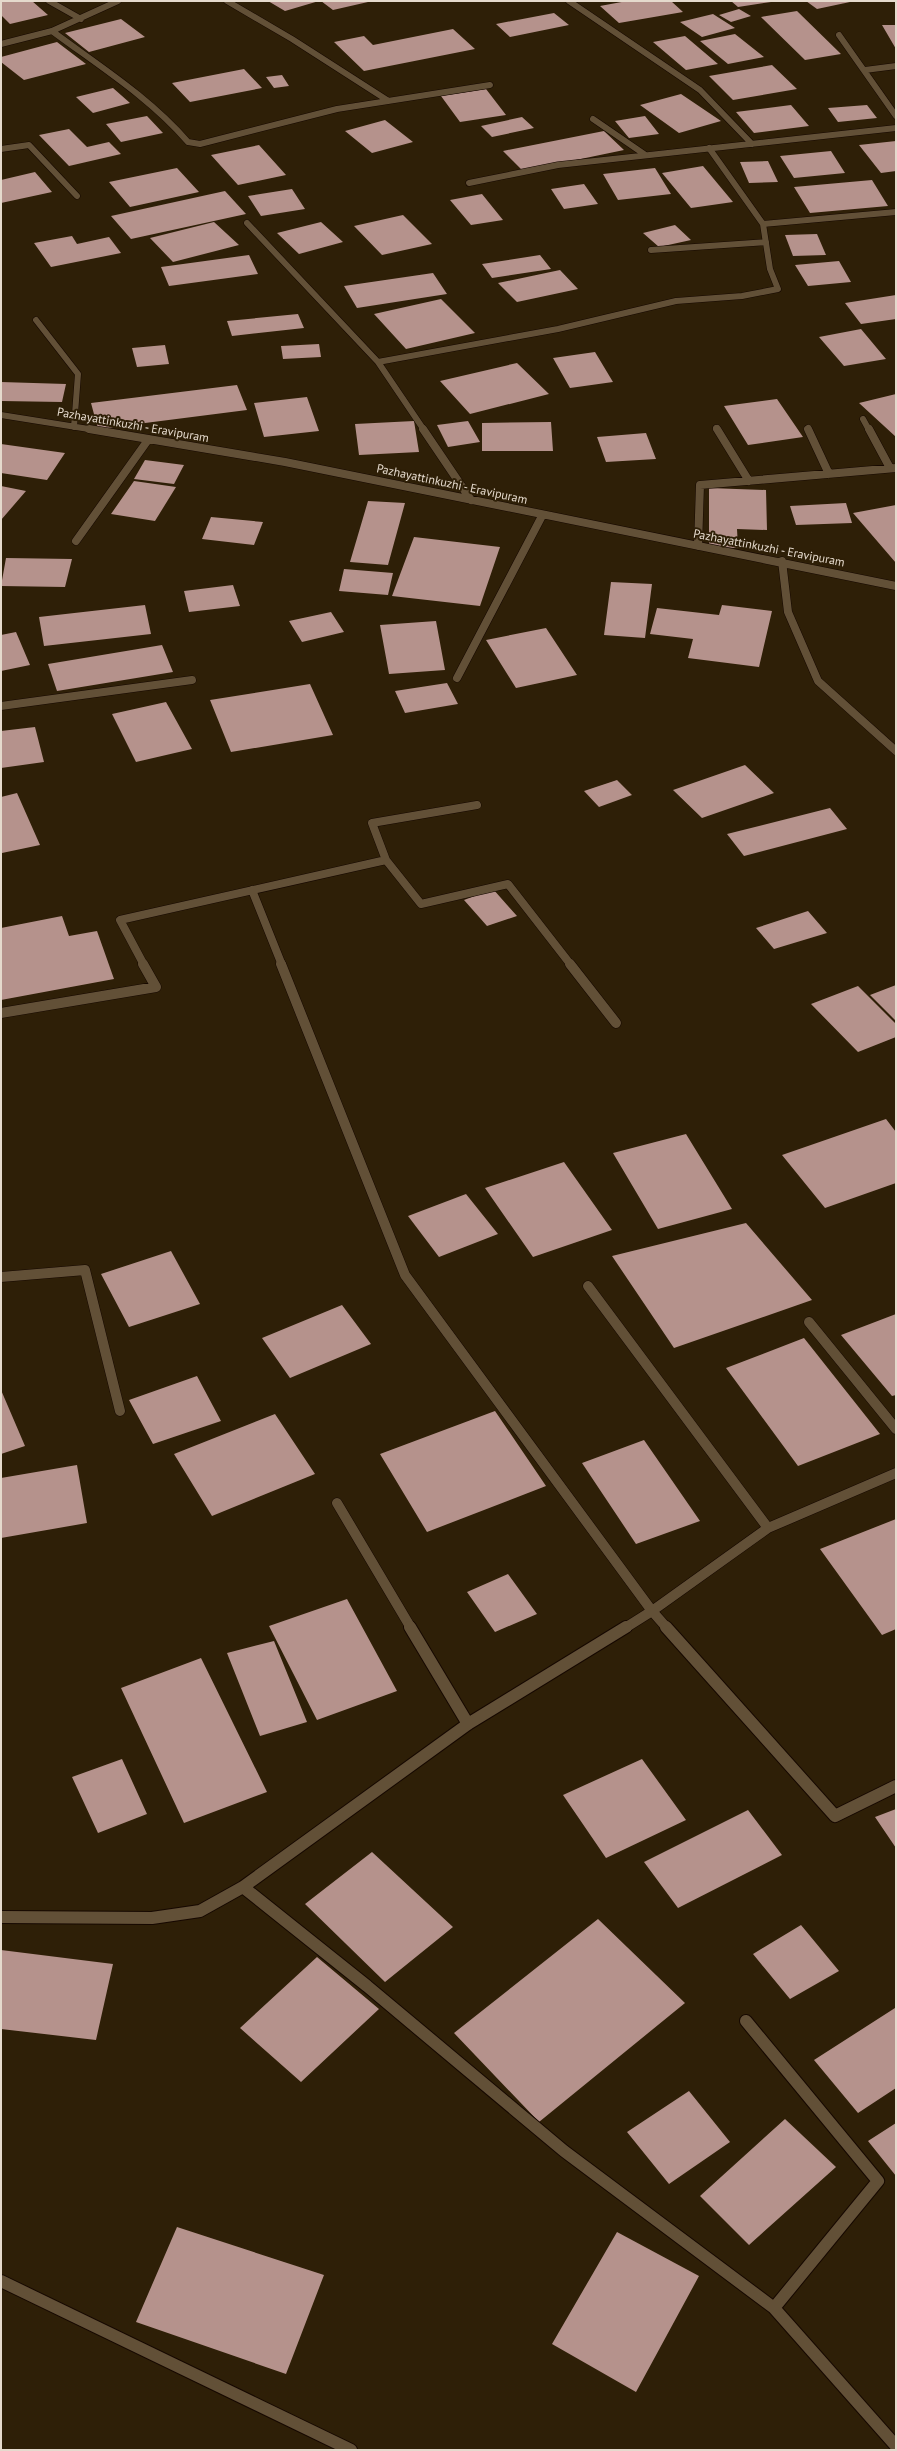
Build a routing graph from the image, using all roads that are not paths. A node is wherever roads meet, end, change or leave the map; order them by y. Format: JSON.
{"nodes":[{"id":1,"x":49,"y":1,"type":"edge"},
{"id":2,"x":118,"y":1,"type":"edge"},
{"id":3,"x":227,"y":1,"type":"edge"},
{"id":4,"x":569,"y":1,"type":"edge"},
{"id":5,"x":80,"y":19,"type":"junction"},
{"id":6,"x":52,"y":31,"type":"junction"},
{"id":7,"x":839,"y":35,"type":"dead end"},
{"id":8,"x":1,"y":44,"type":"edge"},
{"id":9,"x":896,"y":66,"type":"edge"},
{"id":10,"x":864,"y":70,"type":"junction"},
{"id":11,"x":490,"y":86,"type":"dead end"},
{"id":12,"x":387,"y":100,"type":"junction"},
{"id":13,"x":896,"y":116,"type":"edge"},
{"id":14,"x":594,"y":119,"type":"dead end"},
{"id":15,"x":896,"y":128,"type":"edge"},
{"id":16,"x":752,"y":144,"type":"junction"},
{"id":17,"x":709,"y":148,"type":"junction"},
{"id":18,"x":1,"y":149,"type":"edge"},
{"id":19,"x":644,"y":154,"type":"junction"},
{"id":20,"x":469,"y":183,"type":"dead end"},
{"id":21,"x":77,"y":196,"type":"dead end"},
{"id":22,"x":896,"y":212,"type":"edge"},
{"id":23,"x":247,"y":223,"type":"dead end"},
{"id":24,"x":763,"y":224,"type":"junction"},
{"id":25,"x":766,"y":242,"type":"junction"},
{"id":26,"x":651,"y":250,"type":"dead end"},
{"id":27,"x":36,"y":320,"type":"dead end"},
{"id":28,"x":378,"y":362,"type":"junction"},
{"id":29,"x":1,"y":415,"type":"edge"},
{"id":30,"x":863,"y":420,"type":"dead end"},
{"id":31,"x":74,"y":427,"type":"junction"},
{"id":32,"x":716,"y":428,"type":"dead end"},
{"id":33,"x":808,"y":429,"type":"dead end"},
{"id":34,"x":148,"y":440,"type":"junction"},
{"id":35,"x":893,"y":468,"type":"edge"},
{"id":36,"x":829,"y":474,"type":"junction"},
{"id":37,"x":749,"y":481,"type":"junction"},
{"id":38,"x":471,"y":500,"type":"junction"},
{"id":39,"x":542,"y":516,"type":"junction"},
{"id":40,"x":76,"y":541,"type":"dead end"},
{"id":41,"x":698,"y":546,"type":"junction"},
{"id":42,"x":782,"y":561,"type":"junction"},
{"id":43,"x":896,"y":586,"type":"edge"},
{"id":44,"x":457,"y":678,"type":"dead end"},
{"id":45,"x":192,"y":680,"type":"dead end"},
{"id":46,"x":1,"y":706,"type":"edge"},
{"id":47,"x":896,"y":751,"type":"edge"},
{"id":48,"x":477,"y":804,"type":"dead end"},
{"id":49,"x":386,"y":860,"type":"junction"},
{"id":50,"x":252,"y":890,"type":"junction"},
{"id":51,"x":1,"y":1013,"type":"edge"},
{"id":52,"x":616,"y":1023,"type":"dead end"},
{"id":53,"x":1,"y":1277,"type":"edge"},
{"id":54,"x":588,"y":1286,"type":"dead end"},
{"id":55,"x":809,"y":1322,"type":"dead end"},
{"id":56,"x":120,"y":1411,"type":"dead end"},
{"id":57,"x":896,"y":1430,"type":"edge"},
{"id":58,"x":896,"y":1473,"type":"edge"},
{"id":59,"x":337,"y":1503,"type":"dead end"},
{"id":60,"x":768,"y":1528,"type":"junction"},
{"id":61,"x":652,"y":1612,"type":"junction"},
{"id":62,"x":468,"y":1724,"type":"junction"},
{"id":63,"x":896,"y":1786,"type":"edge"},
{"id":64,"x":243,"y":1887,"type":"junction"},
{"id":65,"x":1,"y":1916,"type":"edge"},
{"id":66,"x":746,"y":2021,"type":"dead end"},
{"id":67,"x":1,"y":2281,"type":"edge"},
{"id":68,"x":774,"y":2308,"type":"junction"},
{"id":69,"x":896,"y":2446,"type":"edge"},
{"id":70,"x":351,"y":2450,"type":"edge"}],
"edges":[{"from":1,"to":5,"type":"street"},
{"from":2,"to":5,"type":"street"},
{"from":3,"to":12,"type":"street"},
{"from":4,"to":16,"type":"street"},
{"from":5,"to":6,"type":"street"},
{"from":6,"to":8,"type":"street"},
{"from":6,"to":12,"type":"street"},
{"from":7,"to":10,"type":"street"},
{"from":9,"to":10,"type":"street"},
{"from":10,"to":13,"type":"street"},
{"from":11,"to":12,"type":"street"},
{"from":14,"to":19,"type":"street"},
{"from":15,"to":16,"type":"street"},
{"from":16,"to":17,"type":"street"},
{"from":17,"to":19,"type":"street"},
{"from":17,"to":24,"type":"street"},
{"from":18,"to":21,"type":"street"},
{"from":19,"to":20,"type":"street"},
{"from":22,"to":24,"type":"street"},
{"from":23,"to":28,"type":"street"},
{"from":24,"to":25,"type":"street"},
{"from":25,"to":26,"type":"street"},
{"from":25,"to":28,"type":"street"},
{"from":27,"to":31,"type":"street"},
{"from":28,"to":38,"type":"street"},
{"from":29,"to":31,"type":"street","name":"Pazhayattinkuzhi - Eravipuram"},
{"from":30,"to":35,"type":"street"},
{"from":31,"to":34,"type":"street","name":"Pazhayattinkuzhi - Eravipuram"},
{"from":32,"to":37,"type":"street"},
{"from":33,"to":36,"type":"street"},
{"from":34,"to":38,"type":"street","name":"Pazhayattinkuzhi - Eravipuram"},
{"from":34,"to":40,"type":"street"},
{"from":35,"to":36,"type":"street"},
{"from":36,"to":37,"type":"street"},
{"from":37,"to":41,"type":"street"},
{"from":38,"to":39,"type":"street","name":"Pazhayattinkuzhi - Eravipuram"},
{"from":39,"to":41,"type":"street","name":"Pazhayattinkuzhi - Eravipuram"},
{"from":39,"to":44,"type":"street"},
{"from":41,"to":42,"type":"street","name":"Pazhayattinkuzhi - Eravipuram"},
{"from":42,"to":43,"type":"street","name":"Pazhayattinkuzhi - Eravipuram"},
{"from":42,"to":47,"type":"street"},
{"from":45,"to":46,"type":"street"},
{"from":48,"to":49,"type":"street"},
{"from":49,"to":50,"type":"street"},
{"from":49,"to":52,"type":"street"},
{"from":50,"to":51,"type":"street"},
{"from":50,"to":61,"type":"street"},
{"from":53,"to":56,"type":"street"},
{"from":54,"to":60,"type":"street"},
{"from":55,"to":57,"type":"street"},
{"from":58,"to":60,"type":"street"},
{"from":59,"to":62,"type":"street"},
{"from":60,"to":61,"type":"street"},
{"from":61,"to":62,"type":"street"},
{"from":61,"to":63,"type":"street"},
{"from":62,"to":64,"type":"street"},
{"from":64,"to":65,"type":"street"},
{"from":64,"to":68,"type":"street"},
{"from":66,"to":68,"type":"street"},
{"from":67,"to":70,"type":"street"},
{"from":68,"to":69,"type":"street"}]}
